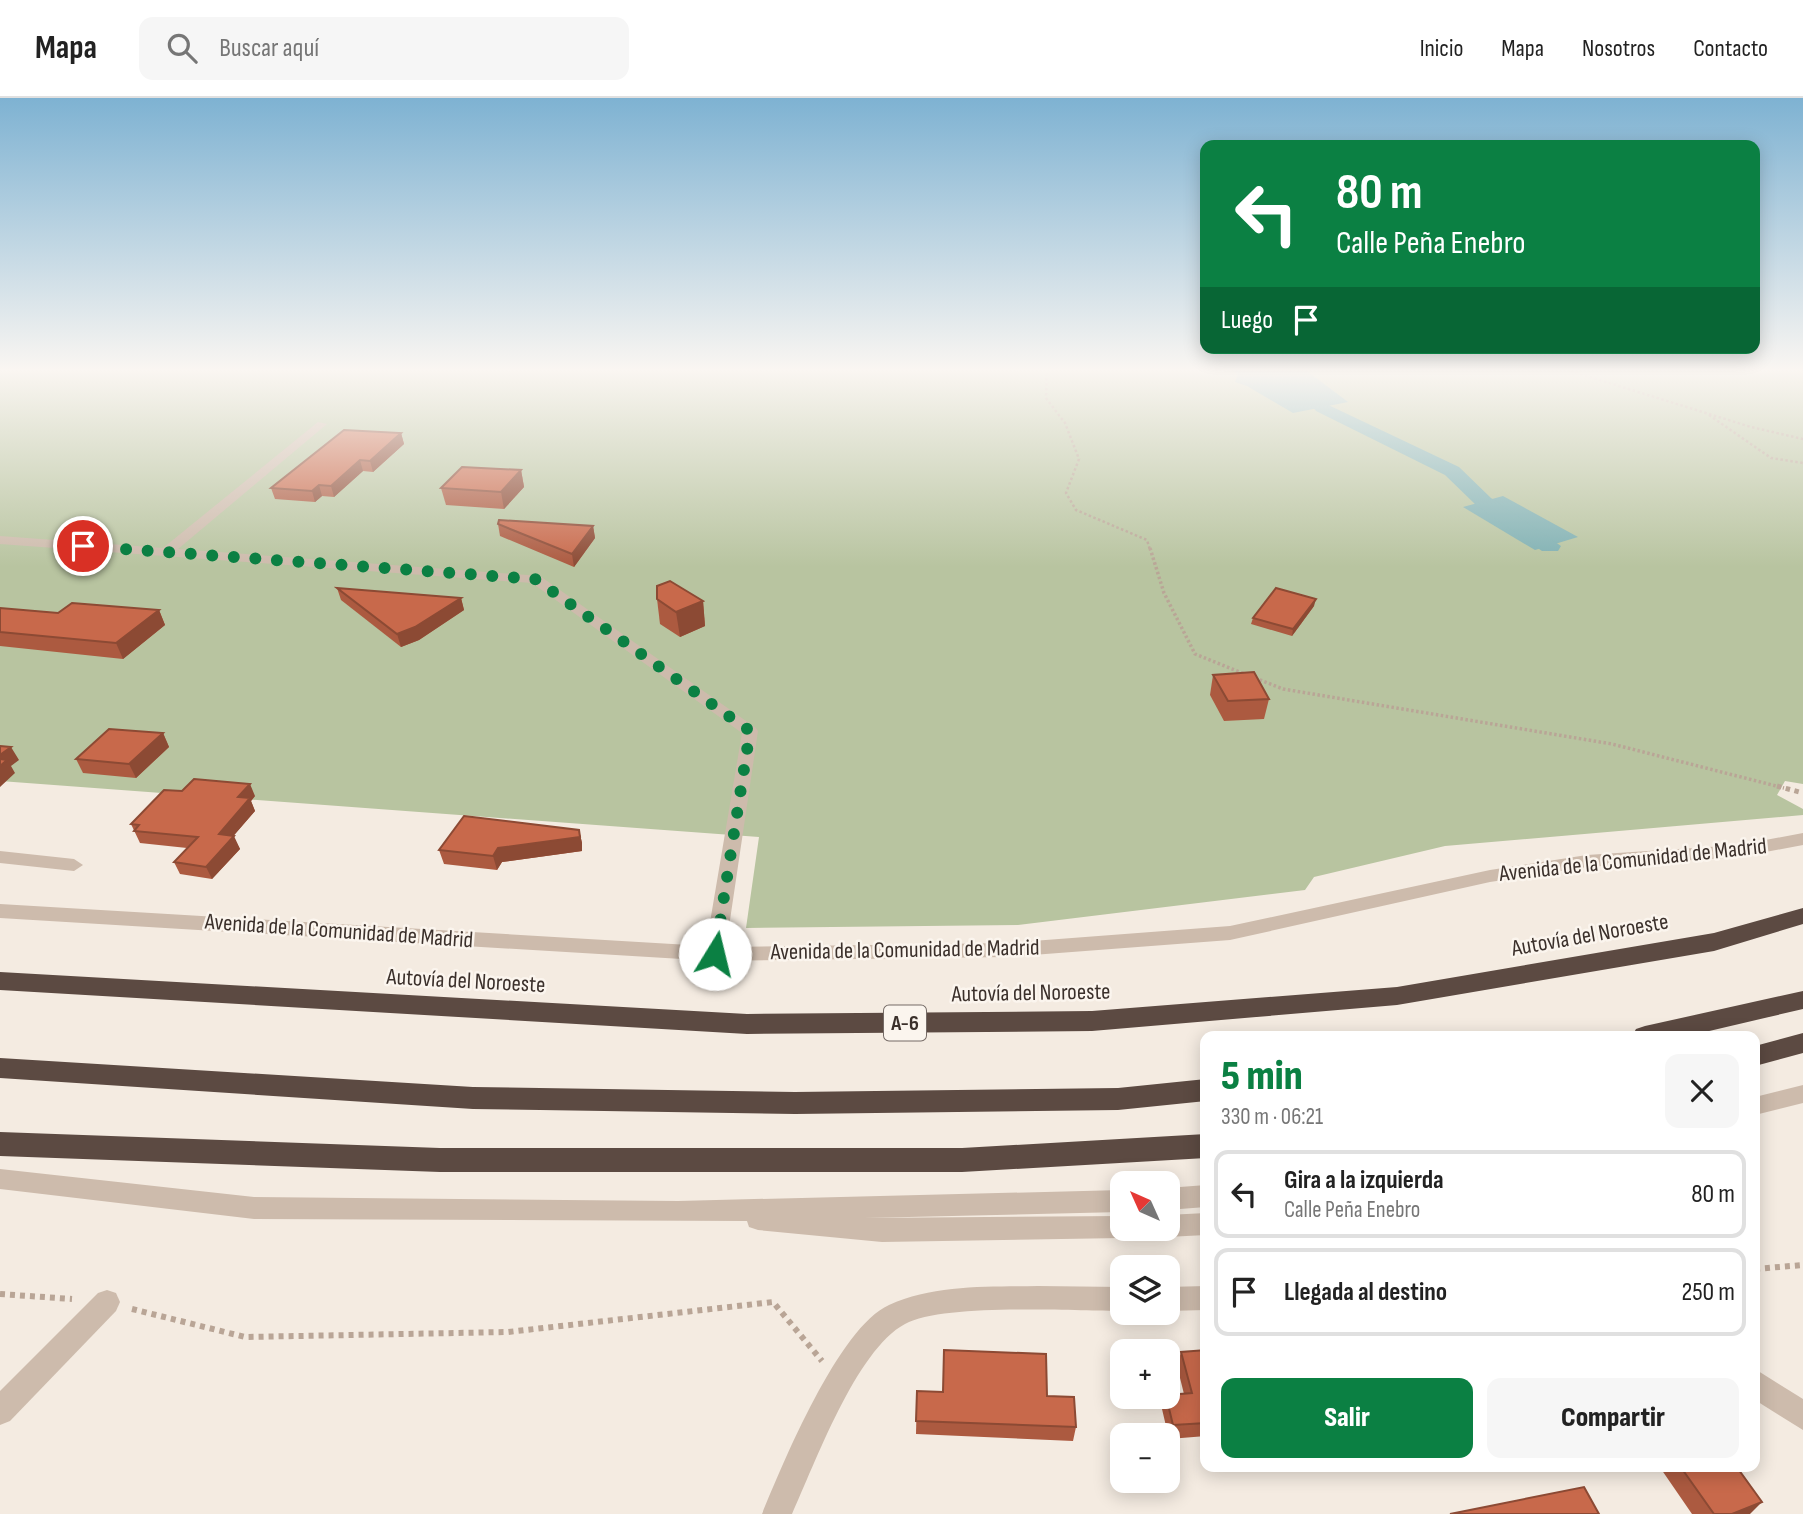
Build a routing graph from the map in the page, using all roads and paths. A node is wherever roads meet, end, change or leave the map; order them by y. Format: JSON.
{"nodes":[{"id":1,"x":310,"y":434,"type":"edge"},
{"id":2,"x":1069,"y":434,"type":"edge"},
{"id":3,"x":1736,"y":434,"type":"edge"},
{"id":4,"x":1780,"y":434,"type":"edge"},
{"id":5,"x":1803,"y":439,"type":"edge"},
{"id":6,"x":1803,"y":463,"type":"edge"},
{"id":7,"x":0,"y":540,"type":"edge"},
{"id":8,"x":166,"y":552,"type":"junction"},
{"id":9,"x":1803,"y":793,"type":"edge"},
{"id":10,"x":1803,"y":839,"type":"edge"},
{"id":11,"x":0,"y":857,"type":"edge"},
{"id":12,"x":74,"y":865,"type":"dead end"},
{"id":13,"x":0,"y":911,"type":"edge"},
{"id":14,"x":1803,"y":916,"type":"edge"},
{"id":15,"x":715,"y":954,"type":"junction"},
{"id":16,"x":0,"y":981,"type":"edge"},
{"id":17,"x":1803,"y":1000,"type":"edge"},
{"id":18,"x":1666,"y":1031,"type":"edge"},
{"id":19,"x":1803,"y":1043,"type":"edge"},
{"id":20,"x":1760,"y":1055,"type":"edge"},
{"id":21,"x":0,"y":1068,"type":"edge"},
{"id":22,"x":1200,"y":1091,"type":"edge"},
{"id":23,"x":1803,"y":1094,"type":"edge"},
{"id":24,"x":1760,"y":1105,"type":"edge"},
{"id":25,"x":0,"y":1144,"type":"edge"},
{"id":26,"x":1200,"y":1146,"type":"edge"},
{"id":27,"x":0,"y":1179,"type":"edge"},
{"id":28,"x":1200,"y":1196,"type":"edge"},
{"id":29,"x":1180,"y":1198,"type":"edge"},
{"id":30,"x":1110,"y":1201,"type":"edge"},
{"id":31,"x":678,"y":1212,"type":"junction"},
{"id":32,"x":1200,"y":1224,"type":"edge"},
{"id":33,"x":1180,"y":1225,"type":"edge"},
{"id":34,"x":1110,"y":1227,"type":"edge"},
{"id":35,"x":1803,"y":1265,"type":"edge"},
{"id":36,"x":1760,"y":1269,"type":"edge"},
{"id":37,"x":0,"y":1294,"type":"edge"},
{"id":38,"x":1200,"y":1298,"type":"edge"},
{"id":39,"x":1180,"y":1299,"type":"edge"},
{"id":40,"x":1110,"y":1300,"type":"edge"},
{"id":41,"x":107,"y":1302,"type":"junction"},
{"id":42,"x":840,"y":1384,"type":"junction"},
{"id":43,"x":1760,"y":1386,"type":"edge"},
{"id":44,"x":0,"y":1412,"type":"edge"},
{"id":45,"x":1803,"y":1416,"type":"edge"},
{"id":46,"x":777,"y":1514,"type":"edge"}],
"edges":[{"from":1,"to":8,"type":"street"},
{"from":2,"to":9,"type":"path"},
{"from":3,"to":6,"type":"path"},
{"from":4,"to":5,"type":"path"},
{"from":7,"to":8,"type":"street"},
{"from":8,"to":15,"type":"street"},
{"from":10,"to":15,"type":"street","name":"Avenida de la Comunidad de Madrid"},
{"from":11,"to":12,"type":"street"},
{"from":13,"to":15,"type":"street","name":"Avenida de la Comunidad de Madrid"},
{"from":14,"to":16,"type":"highway","name":"Autovía del Noroeste","number":"A-6"},
{"from":17,"to":18,"type":"highway"},
{"from":19,"to":20,"type":"highway"},
{"from":21,"to":22,"type":"highway"},
{"from":23,"to":24,"type":"street"},
{"from":25,"to":26,"type":"highway"},
{"from":27,"to":31,"type":"street"},
{"from":28,"to":29,"type":"street"},
{"from":30,"to":31,"type":"street"},
{"from":31,"to":34,"type":"street"},
{"from":32,"to":33,"type":"street"},
{"from":35,"to":36,"type":"path"},
{"from":37,"to":41,"type":"path"},
{"from":38,"to":39,"type":"street"},
{"from":40,"to":42,"type":"street"},
{"from":41,"to":42,"type":"path"},
{"from":41,"to":44,"type":"street"},
{"from":42,"to":46,"type":"street"},
{"from":43,"to":45,"type":"street"}]}
